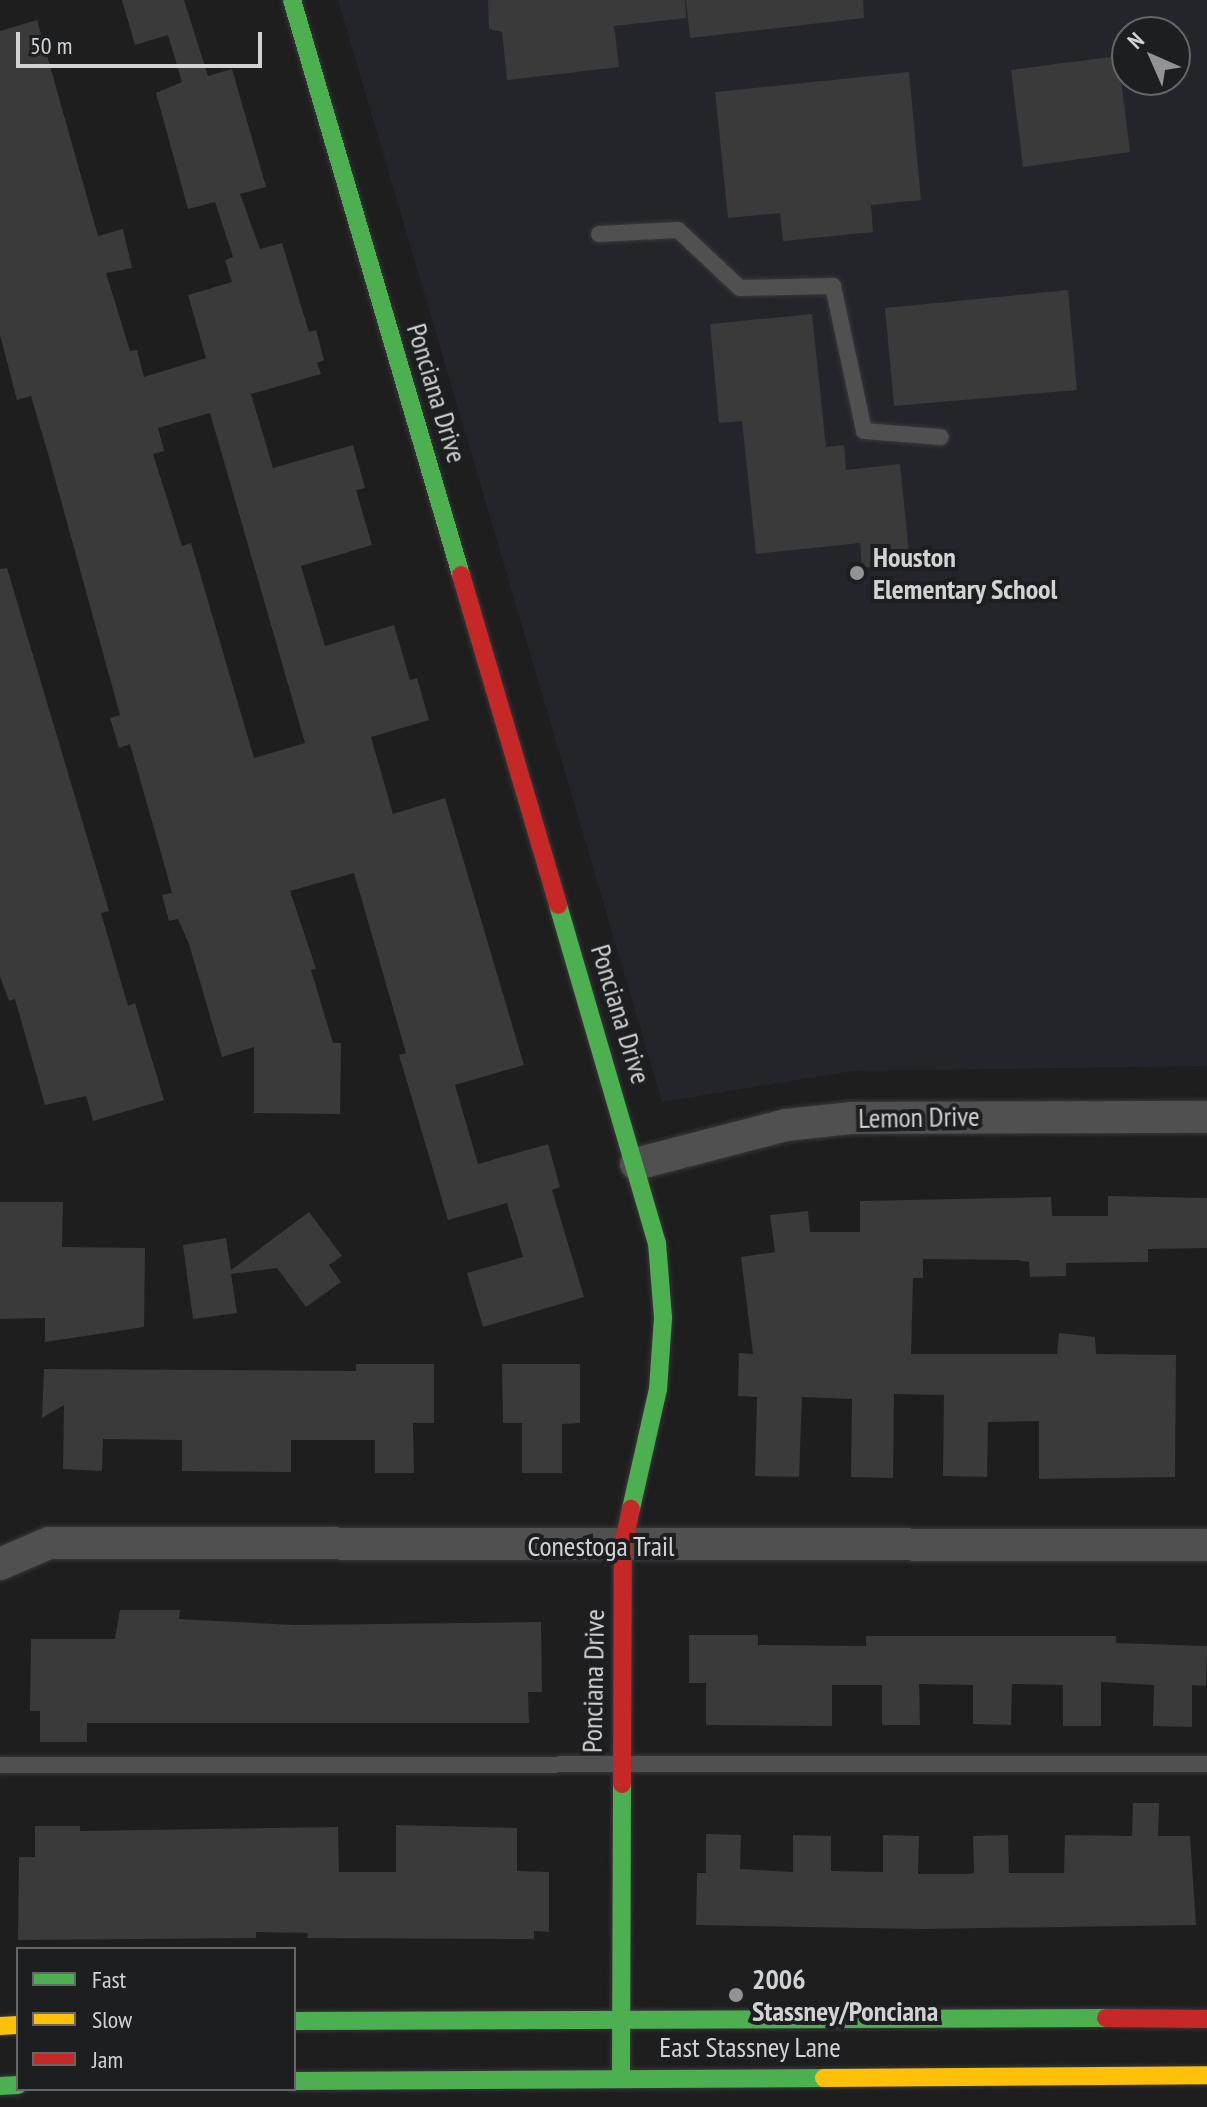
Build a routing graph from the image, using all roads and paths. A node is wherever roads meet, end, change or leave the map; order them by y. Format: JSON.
{"nodes":[{"id":1,"x":292,"y":0,"type":"edge"},
{"id":2,"x":599,"y":234,"type":"dead end"},
{"id":3,"x":941,"y":437,"type":"dead end"},
{"id":4,"x":1207,"y":1117,"type":"edge"},
{"id":5,"x":636,"y":1164,"type":"junction"},
{"id":6,"x":1207,"y":1545,"type":"edge"},
{"id":7,"x":623,"y":1546,"type":"junction"},
{"id":8,"x":0,"y":1564,"type":"edge"},
{"id":9,"x":620,"y":1761,"type":"junction"},
{"id":10,"x":1207,"y":1764,"type":"edge"},
{"id":11,"x":0,"y":1765,"type":"edge"},
{"id":12,"x":620,"y":2016,"type":"junction"},
{"id":13,"x":1207,"y":2019,"type":"edge"},
{"id":14,"x":296,"y":2021,"type":"edge"},
{"id":15,"x":621,"y":2075,"type":"junction"},
{"id":16,"x":1207,"y":2075,"type":"edge"},
{"id":17,"x":296,"y":2081,"type":"edge"}],
"edges":[{"from":1,"to":5,"type":"street","name":"Ponciana Drive"},
{"from":2,"to":3,"type":"lane"},
{"from":4,"to":5,"type":"street","name":"Lemon Drive"},
{"from":5,"to":7,"type":"street","name":"Ponciana Drive"},
{"from":6,"to":7,"type":"street","name":"Conestoga Trail"},
{"from":7,"to":8,"type":"street","name":"Conestoga Trail"},
{"from":7,"to":9,"type":"street","name":"Ponciana Drive"},
{"from":9,"to":10,"type":"lane"},
{"from":9,"to":11,"type":"lane"},
{"from":9,"to":12,"type":"street","name":"Ponciana Drive"},
{"from":12,"to":13,"type":"street","name":"East Stassney Lane"},
{"from":12,"to":14,"type":"street","name":"East Stassney Lane"},
{"from":12,"to":15,"type":"street","name":"Ponciana Drive"},
{"from":15,"to":16,"type":"street","name":"East Stassney Lane"},
{"from":15,"to":17,"type":"street","name":"East Stassney Lane"}]}
